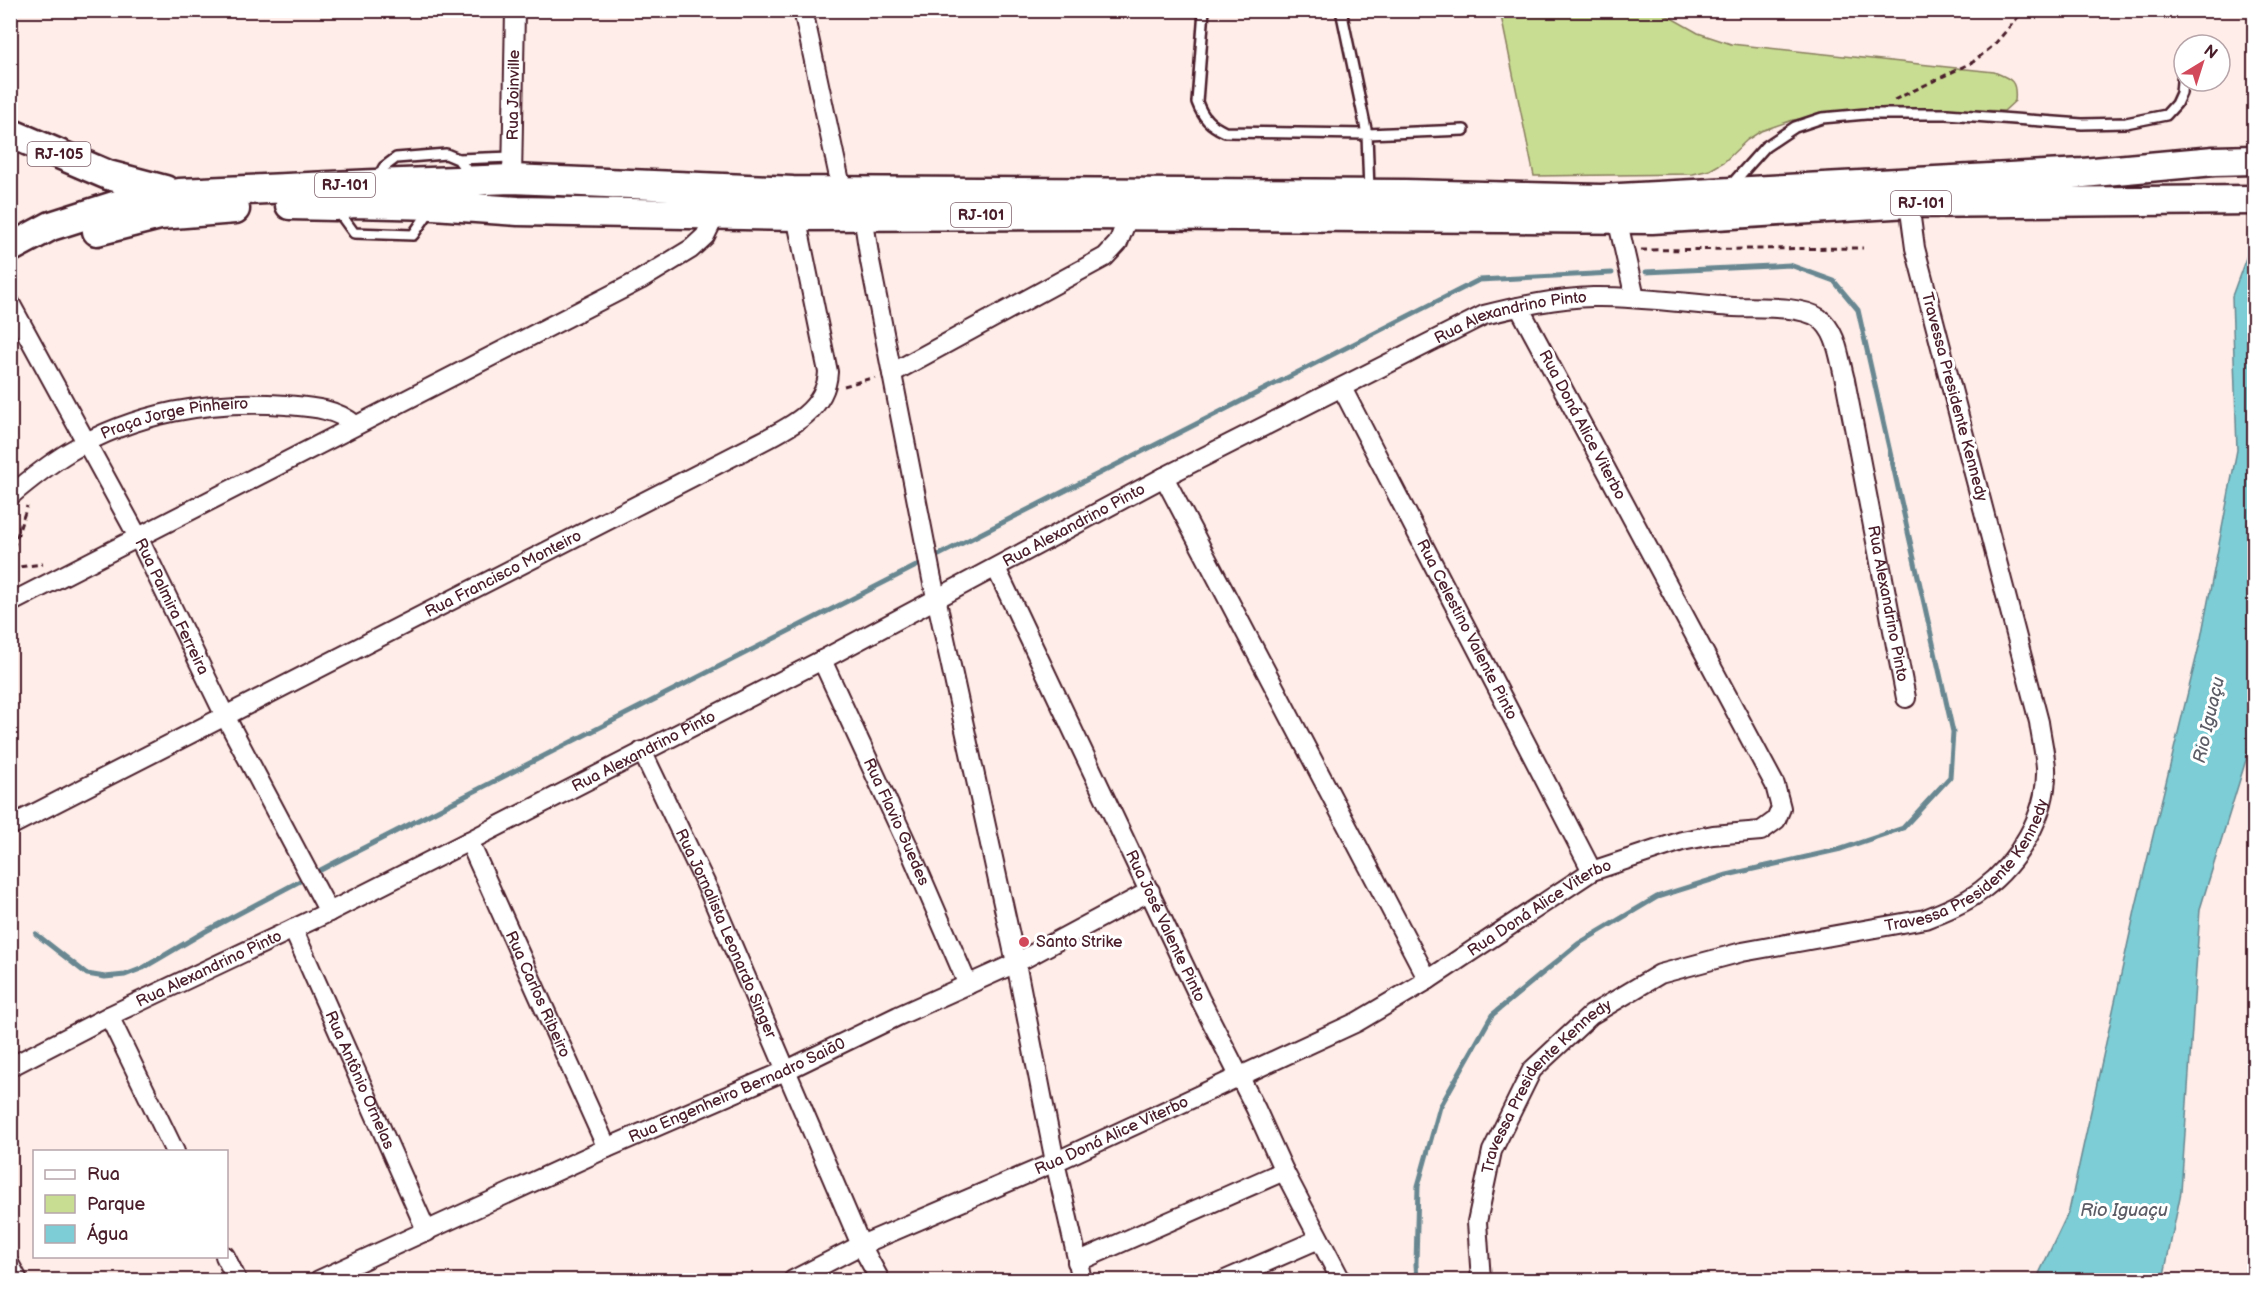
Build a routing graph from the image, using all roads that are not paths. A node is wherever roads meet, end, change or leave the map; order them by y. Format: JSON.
{"nodes":[{"id":1,"x":515,"y":10,"type":"edge"},
{"id":2,"x":803,"y":10,"type":"edge"},
{"id":3,"x":1204,"y":10,"type":"edge"},
{"id":4,"x":1341,"y":10,"type":"edge"},
{"id":5,"x":2181,"y":93,"type":"edge"},
{"id":6,"x":1464,"y":130,"type":"dead end"},
{"id":7,"x":10,"y":133,"type":"edge"},
{"id":8,"x":1367,"y":134,"type":"junction"},
{"id":9,"x":2254,"y":160,"type":"edge"},
{"id":10,"x":512,"y":169,"type":"junction"},
{"id":11,"x":108,"y":175,"type":"junction"},
{"id":12,"x":842,"y":191,"type":"junction"},
{"id":13,"x":179,"y":193,"type":"junction"},
{"id":14,"x":1724,"y":193,"type":"junction"},
{"id":15,"x":355,"y":194,"type":"junction"},
{"id":16,"x":1369,"y":194,"type":"junction"},
{"id":17,"x":136,"y":199,"type":"junction"},
{"id":18,"x":2254,"y":200,"type":"edge"},
{"id":19,"x":1909,"y":204,"type":"junction"},
{"id":20,"x":716,"y":214,"type":"junction"},
{"id":21,"x":160,"y":215,"type":"junction"},
{"id":22,"x":863,"y":215,"type":"junction"},
{"id":23,"x":1129,"y":215,"type":"junction"},
{"id":24,"x":796,"y":216,"type":"junction"},
{"id":25,"x":1617,"y":218,"type":"junction"},
{"id":26,"x":10,"y":248,"type":"edge"},
{"id":27,"x":10,"y":265,"type":"edge"},
{"id":28,"x":1635,"y":298,"type":"junction"},
{"id":29,"x":10,"y":303,"type":"edge"},
{"id":30,"x":1519,"y":307,"type":"junction"},
{"id":31,"x":892,"y":373,"type":"junction"},
{"id":32,"x":1342,"y":388,"type":"junction"},
{"id":33,"x":355,"y":425,"type":"junction"},
{"id":34,"x":86,"y":443,"type":"junction"},
{"id":35,"x":1164,"y":477,"type":"junction"},
{"id":36,"x":10,"y":496,"type":"edge"},
{"id":37,"x":138,"y":537,"type":"junction"},
{"id":38,"x":996,"y":568,"type":"junction"},
{"id":39,"x":936,"y":600,"type":"junction"},
{"id":40,"x":10,"y":603,"type":"edge"},
{"id":41,"x":822,"y":660,"type":"junction"},
{"id":42,"x":1906,"y":698,"type":"dead end"},
{"id":43,"x":225,"y":716,"type":"junction"},
{"id":44,"x":642,"y":751,"type":"junction"},
{"id":45,"x":10,"y":826,"type":"edge"},
{"id":46,"x":469,"y":841,"type":"junction"},
{"id":47,"x":1592,"y":872,"type":"junction"},
{"id":48,"x":1150,"y":891,"type":"junction"},
{"id":49,"x":329,"y":912,"type":"junction"},
{"id":50,"x":293,"y":929,"type":"junction"},
{"id":51,"x":1016,"y":963,"type":"junction"},
{"id":52,"x":1428,"y":980,"type":"junction"},
{"id":53,"x":968,"y":985,"type":"junction"},
{"id":54,"x":110,"y":1016,"type":"junction"},
{"id":55,"x":10,"y":1067,"type":"edge"},
{"id":56,"x":785,"y":1071,"type":"junction"},
{"id":57,"x":1239,"y":1078,"type":"junction"},
{"id":58,"x":607,"y":1148,"type":"junction"},
{"id":59,"x":174,"y":1150,"type":"edge"},
{"id":60,"x":1055,"y":1162,"type":"junction"},
{"id":61,"x":1284,"y":1171,"type":"junction"},
{"id":62,"x":427,"y":1232,"type":"junction"},
{"id":63,"x":1319,"y":1239,"type":"junction"},
{"id":64,"x":861,"y":1245,"type":"junction"},
{"id":65,"x":226,"y":1258,"type":"edge"},
{"id":66,"x":1077,"y":1262,"type":"junction"},
{"id":67,"x":10,"y":1265,"type":"edge"},
{"id":68,"x":18,"y":1281,"type":"edge"},
{"id":69,"x":237,"y":1281,"type":"edge"},
{"id":70,"x":319,"y":1281,"type":"edge"},
{"id":71,"x":793,"y":1281,"type":"edge"},
{"id":72,"x":880,"y":1281,"type":"edge"},
{"id":73,"x":1082,"y":1281,"type":"edge"},
{"id":74,"x":1225,"y":1281,"type":"edge"},
{"id":75,"x":1341,"y":1281,"type":"edge"},
{"id":76,"x":1481,"y":1281,"type":"edge"}],
"edges":[{"from":1,"to":10,"type":"street","name":"Rua Joinville"},
{"from":2,"to":12,"type":"street"},
{"from":3,"to":8,"type":"lane"},
{"from":4,"to":8,"type":"lane"},
{"from":5,"to":14,"type":"lane"},
{"from":6,"to":8,"type":"lane"},
{"from":7,"to":11,"type":"main road","number":"RJ-105"},
{"from":8,"to":16,"type":"lane"},
{"from":9,"to":14,"type":"main road","number":"RJ-101"},
{"from":10,"to":12,"type":"main road","number":"RJ-101"},
{"from":10,"to":15,"type":"main road","number":"RJ-101"},
{"from":11,"to":13,"type":"main road","number":"RJ-105"},
{"from":11,"to":17,"type":"main road","number":"RJ-105"},
{"from":12,"to":16,"type":"main road","number":"RJ-101"},
{"from":13,"to":15,"type":"main road","number":"RJ-101"},
{"from":13,"to":17,"type":"main road","number":"RJ-101"},
{"from":14,"to":16,"type":"main road","number":"RJ-101"},
{"from":15,"to":20,"type":"main road","number":"RJ-101"},
{"from":15,"to":21,"type":"main road","number":"RJ-101"},
{"from":17,"to":21,"type":"main road","number":"RJ-105"},
{"from":17,"to":26,"type":"main road","number":"RJ-101"},
{"from":18,"to":19,"type":"main road","number":"RJ-101"},
{"from":19,"to":25,"type":"main road","number":"RJ-101"},
{"from":19,"to":76,"type":"street","name":"Travessa Presidente Kennedy"},
{"from":20,"to":24,"type":"main road","number":"RJ-101"},
{"from":20,"to":33,"type":"street"},
{"from":21,"to":27,"type":"main road","number":"RJ-101"},
{"from":22,"to":23,"type":"main road","number":"RJ-101"},
{"from":22,"to":24,"type":"main road","number":"RJ-101"},
{"from":22,"to":31,"type":"street"},
{"from":23,"to":25,"type":"main road","number":"RJ-101"},
{"from":23,"to":31,"type":"street"},
{"from":24,"to":43,"type":"street","name":"Rua Francisco Monteiro"},
{"from":25,"to":28,"type":"street"},
{"from":28,"to":30,"type":"street","name":"Rua Alexandrino Pinto"},
{"from":28,"to":42,"type":"street","name":"Rua Alexandrino Pinto"},
{"from":29,"to":34,"type":"street","name":"Rua Palmira Ferreira"},
{"from":30,"to":32,"type":"street","name":"Rua Alexandrino Pinto"},
{"from":30,"to":47,"type":"street","name":"Rua Doná Alice Viterbo"},
{"from":31,"to":39,"type":"street"},
{"from":32,"to":35,"type":"street","name":"Rua Alexandrino Pinto"},
{"from":32,"to":47,"type":"street","name":"Rua Celestino Valente Pinto"},
{"from":33,"to":34,"type":"street","name":"Praça Jorge Pinheiro"},
{"from":33,"to":37,"type":"street"},
{"from":34,"to":36,"type":"street","name":"Praça Jorge Pinheiro"},
{"from":34,"to":37,"type":"street","name":"Rua Palmira Ferreira"},
{"from":35,"to":38,"type":"street","name":"Rua Alexandrino Pinto"},
{"from":35,"to":52,"type":"street"},
{"from":37,"to":40,"type":"street"},
{"from":37,"to":43,"type":"street","name":"Rua Palmira Ferreira"},
{"from":38,"to":39,"type":"street","name":"Rua Alexandrino Pinto"},
{"from":38,"to":48,"type":"street","name":"Rua José Valente Pinto"},
{"from":39,"to":41,"type":"street","name":"Rua Alexandrino Pinto"},
{"from":39,"to":51,"type":"street"},
{"from":41,"to":44,"type":"street","name":"Rua Alexandrino Pinto"},
{"from":41,"to":53,"type":"street","name":"Rua Flavio Guedes"},
{"from":43,"to":45,"type":"street","name":"Rua Francisco Monteiro"},
{"from":43,"to":49,"type":"street","name":"Rua Palmira Ferreira"},
{"from":44,"to":46,"type":"street","name":"Rua Alexandrino Pinto"},
{"from":44,"to":56,"type":"street","name":"Rua Jornalista Leonardo Singer"},
{"from":46,"to":49,"type":"street","name":"Rua Alexandrino Pinto"},
{"from":46,"to":58,"type":"street","name":"Rua Carlos Ribeiro"},
{"from":47,"to":52,"type":"street","name":"Rua Doná Alice Viterbo"},
{"from":48,"to":51,"type":"street","name":"Rua Engenheiro Bernadro Saiā0"},
{"from":48,"to":57,"type":"street","name":"Rua José Valente Pinto"},
{"from":49,"to":50,"type":"street","name":"Rua Alexandrino Pinto"},
{"from":50,"to":54,"type":"street","name":"Rua Alexandrino Pinto"},
{"from":50,"to":62,"type":"street","name":"Rua Antônio Ornelas"},
{"from":51,"to":53,"type":"street","name":"Rua Engenheiro Bernadro Saiā0"},
{"from":51,"to":60,"type":"street"},
{"from":52,"to":57,"type":"street","name":"Rua Doná Alice Viterbo"},
{"from":53,"to":56,"type":"street","name":"Rua Engenheiro Bernadro Saiā0"},
{"from":54,"to":55,"type":"street","name":"Rua Alexandrino Pinto"},
{"from":54,"to":59,"type":"street"},
{"from":56,"to":58,"type":"street","name":"Rua Engenheiro Bernadro Saiā0"},
{"from":56,"to":64,"type":"street","name":"Rua Jornalista Leonardo Singer"},
{"from":57,"to":60,"type":"street","name":"Rua Doná Alice Viterbo"},
{"from":57,"to":61,"type":"street","name":"Rua José Valente Pinto"},
{"from":58,"to":62,"type":"street","name":"Rua Engenheiro Bernadro Saiā0"},
{"from":60,"to":64,"type":"street","name":"Rua Doná Alice Viterbo"},
{"from":60,"to":66,"type":"street"},
{"from":61,"to":63,"type":"street","name":"Rua José Valente Pinto"},
{"from":61,"to":66,"type":"street"},
{"from":62,"to":70,"type":"street","name":"Rua Engenheiro Bernadro Saiā0"},
{"from":63,"to":74,"type":"street"},
{"from":63,"to":75,"type":"street","name":"Rua José Valente Pinto"},
{"from":64,"to":71,"type":"street","name":"Rua Doná Alice Viterbo"},
{"from":64,"to":72,"type":"street","name":"Rua Jornalista Leonardo Singer"},
{"from":65,"to":69,"type":"street"},
{"from":66,"to":73,"type":"street"},
{"from":67,"to":68,"type":"street"}]}
